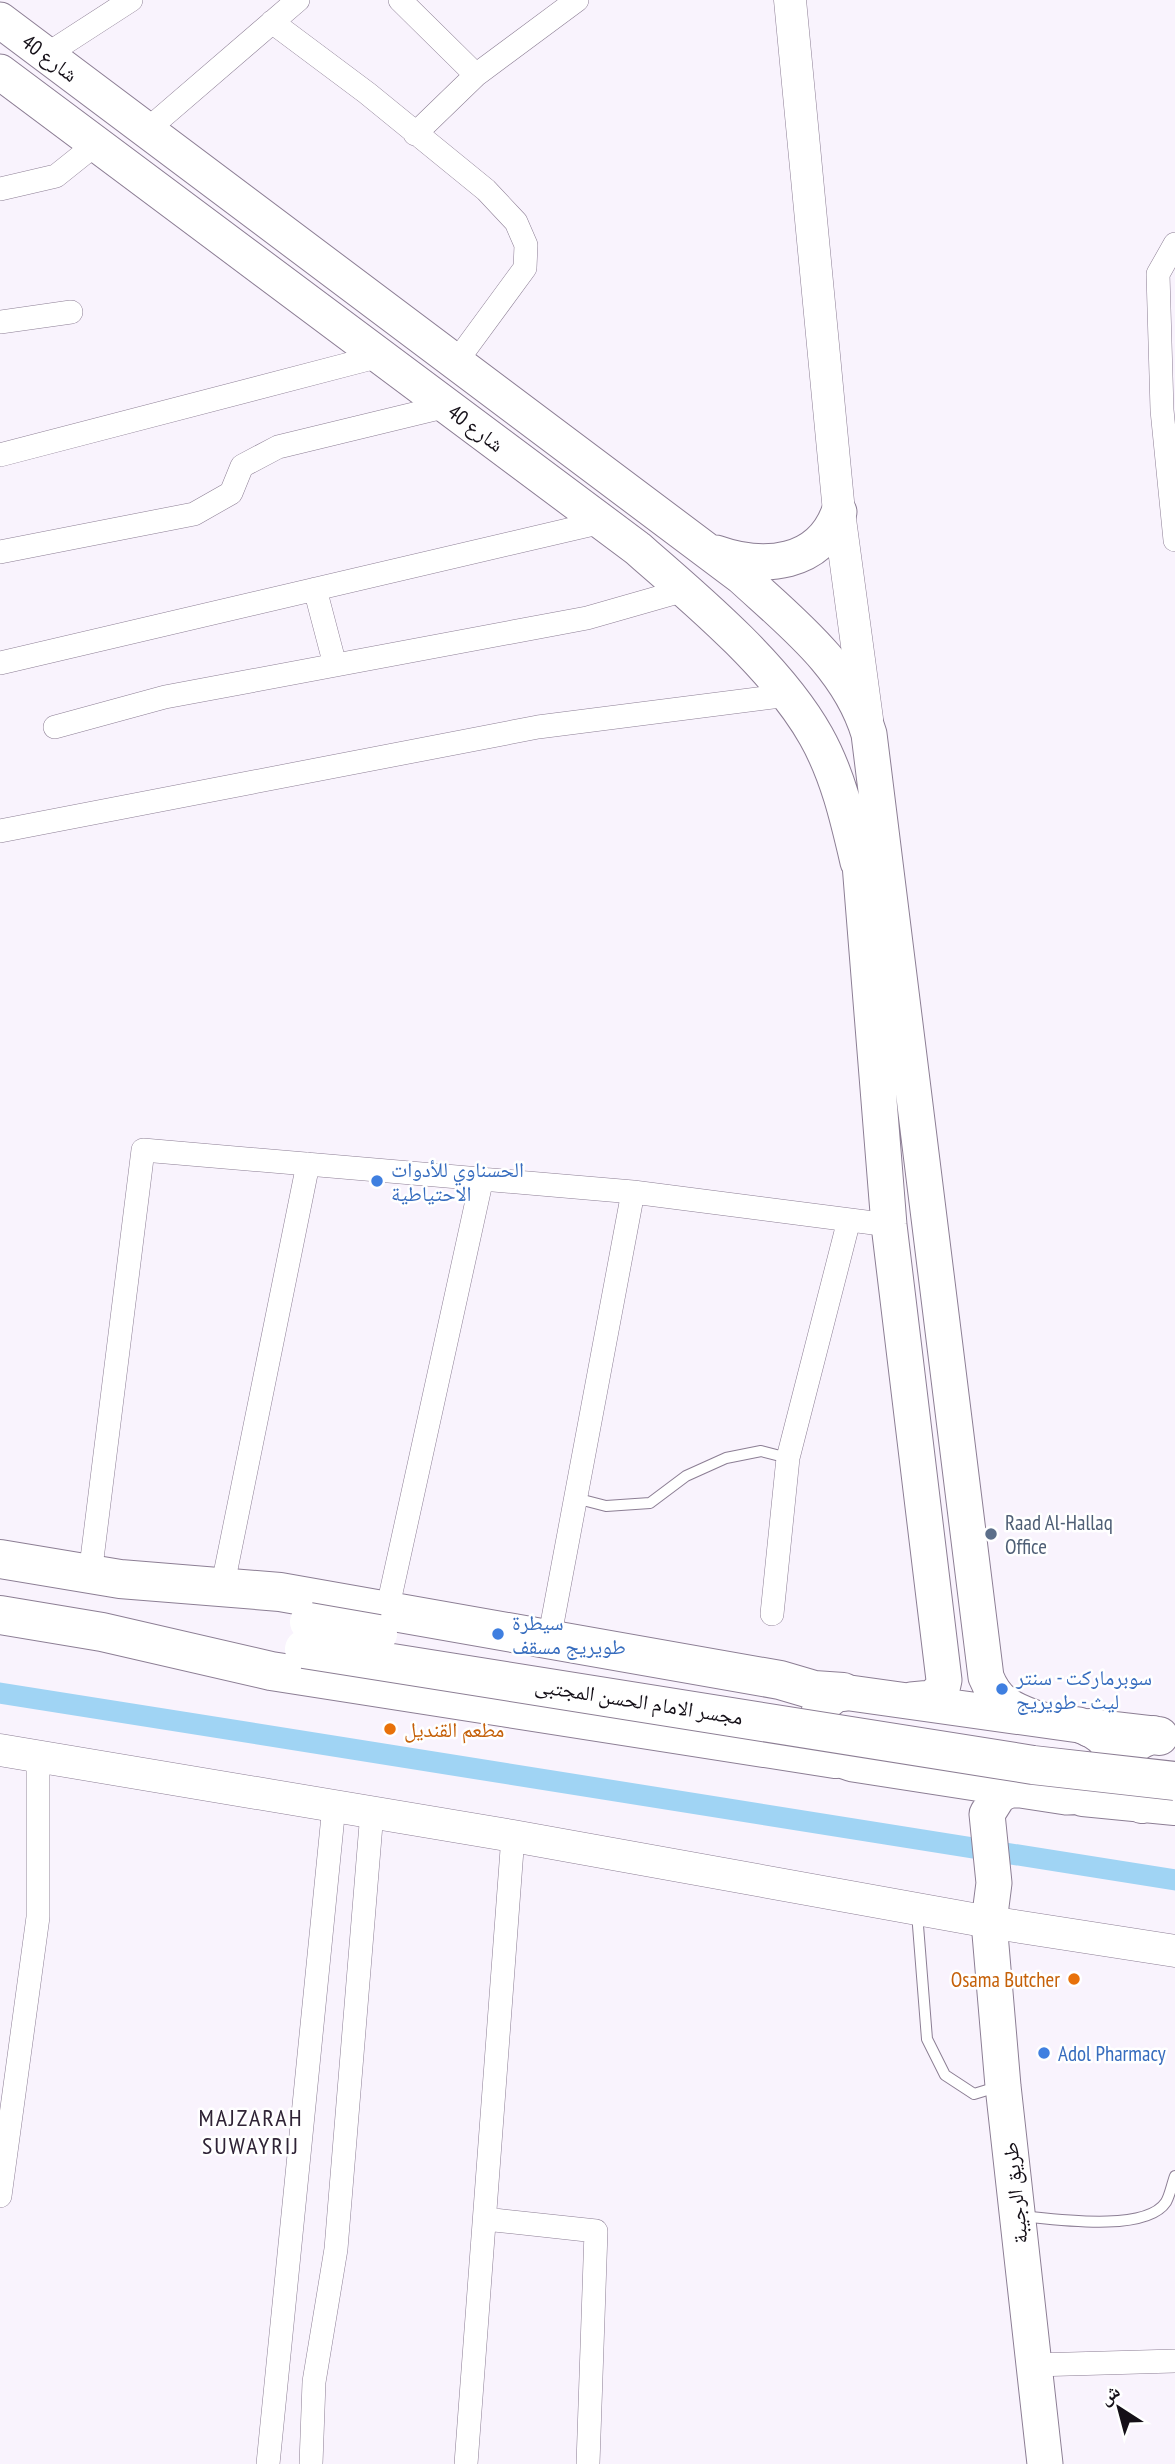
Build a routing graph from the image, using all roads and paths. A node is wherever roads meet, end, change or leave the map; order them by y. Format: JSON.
{"nodes":[{"id":1,"x":131,"y":0,"type":"edge"},
{"id":2,"x":298,"y":0,"type":"edge"},
{"id":3,"x":400,"y":0,"type":"edge"},
{"id":4,"x":577,"y":0,"type":"edge"},
{"id":5,"x":790,"y":0,"type":"edge"},
{"id":6,"x":0,"y":20,"type":"edge"},
{"id":7,"x":272,"y":22,"type":"junction"},
{"id":8,"x":46,"y":55,"type":"junction"},
{"id":9,"x":476,"y":75,"type":"junction"},
{"id":10,"x":3,"y":79,"type":"edge"},
{"id":11,"x":147,"y":130,"type":"junction"},
{"id":12,"x":415,"y":134,"type":"junction"},
{"id":13,"x":96,"y":144,"type":"junction"},
{"id":14,"x":0,"y":189,"type":"edge"},
{"id":15,"x":1175,"y":244,"type":"edge"},
{"id":16,"x":71,"y":312,"type":"dead end"},
{"id":17,"x":1167,"y":315,"type":"edge"},
{"id":18,"x":0,"y":322,"type":"edge"},
{"id":19,"x":380,"y":356,"type":"junction"},
{"id":20,"x":456,"y":362,"type":"junction"},
{"id":21,"x":447,"y":406,"type":"junction"},
{"id":22,"x":0,"y":455,"type":"edge"},
{"id":23,"x":839,"y":512,"type":"junction"},
{"id":24,"x":602,"y":522,"type":"junction"},
{"id":25,"x":1175,"y":540,"type":"edge"},
{"id":26,"x":706,"y":549,"type":"junction"},
{"id":27,"x":0,"y":552,"type":"edge"},
{"id":28,"x":315,"y":589,"type":"junction"},
{"id":29,"x":685,"y":590,"type":"junction"},
{"id":30,"x":0,"y":663,"type":"edge"},
{"id":31,"x":335,"y":665,"type":"junction"},
{"id":32,"x":788,"y":695,"type":"junction"},
{"id":33,"x":55,"y":727,"type":"dead end"},
{"id":34,"x":869,"y":734,"type":"junction"},
{"id":35,"x":0,"y":831,"type":"edge"},
{"id":36,"x":858,"y":862,"type":"junction"},
{"id":37,"x":308,"y":1164,"type":"junction"},
{"id":38,"x":482,"y":1178,"type":"junction"},
{"id":39,"x":633,"y":1192,"type":"junction"},
{"id":40,"x":849,"y":1220,"type":"junction"},
{"id":41,"x":889,"y":1225,"type":"junction"},
{"id":42,"x":788,"y":1458,"type":"junction"},
{"id":43,"x":575,"y":1498,"type":"junction"},
{"id":44,"x":0,"y":1559,"type":"edge"},
{"id":45,"x":105,"y":1577,"type":"junction"},
{"id":46,"x":222,"y":1589,"type":"junction"},
{"id":47,"x":387,"y":1611,"type":"junction"},
{"id":48,"x":772,"y":1614,"type":"dead end"},
{"id":49,"x":0,"y":1615,"type":"edge"},
{"id":50,"x":102,"y":1632,"type":"junction"},
{"id":51,"x":306,"y":1635,"type":"junction"},
{"id":52,"x":549,"y":1640,"type":"junction"},
{"id":53,"x":780,"y":1681,"type":"junction"},
{"id":54,"x":843,"y":1692,"type":"junction"},
{"id":55,"x":911,"y":1700,"type":"junction"},
{"id":56,"x":1035,"y":1718,"type":"junction"},
{"id":57,"x":1090,"y":1728,"type":"junction"},
{"id":58,"x":1168,"y":1745,"type":"edge"},
{"id":59,"x":773,"y":1749,"type":"junction"},
{"id":60,"x":0,"y":1750,"type":"edge"},
{"id":61,"x":38,"y":1756,"type":"junction"},
{"id":62,"x":835,"y":1759,"type":"junction"},
{"id":63,"x":927,"y":1775,"type":"junction"},
{"id":64,"x":1175,"y":1781,"type":"edge"},
{"id":65,"x":1021,"y":1790,"type":"junction"},
{"id":66,"x":1083,"y":1797,"type":"junction"},
{"id":67,"x":1158,"y":1805,"type":"edge"},
{"id":68,"x":334,"y":1806,"type":"junction"},
{"id":69,"x":372,"y":1812,"type":"junction"},
{"id":70,"x":976,"y":1816,"type":"junction"},
{"id":71,"x":513,"y":1836,"type":"junction"},
{"id":72,"x":917,"y":1909,"type":"junction"},
{"id":73,"x":989,"y":1922,"type":"junction"},
{"id":74,"x":1175,"y":1951,"type":"edge"},
{"id":75,"x":1003,"y":2086,"type":"junction"},
{"id":76,"x":4,"y":2129,"type":"edge"},
{"id":77,"x":1175,"y":2176,"type":"edge"},
{"id":78,"x":0,"y":2196,"type":"edge"},
{"id":79,"x":1018,"y":2216,"type":"junction"},
{"id":80,"x":485,"y":2219,"type":"junction"},
{"id":81,"x":1175,"y":2361,"type":"edge"},
{"id":82,"x":1034,"y":2365,"type":"junction"},
{"id":83,"x":268,"y":2464,"type":"edge"},
{"id":84,"x":312,"y":2464,"type":"edge"},
{"id":85,"x":466,"y":2464,"type":"edge"},
{"id":86,"x":588,"y":2464,"type":"edge"},
{"id":87,"x":1045,"y":2464,"type":"edge"}],
"edges":[{"from":1,"to":8,"type":"street"},
{"from":2,"to":7,"type":"street"},
{"from":3,"to":9,"type":"street"},
{"from":4,"to":9,"type":"street"},
{"from":5,"to":23,"type":"main road"},
{"from":6,"to":8,"type":"main road","name":"شارع 40"},
{"from":7,"to":11,"type":"street"},
{"from":7,"to":12,"type":"street"},
{"from":8,"to":11,"type":"main road","name":"شارع 40"},
{"from":9,"to":12,"type":"street"},
{"from":10,"to":13,"type":"main road","name":"شارع 40"},
{"from":11,"to":20,"type":"main road","name":"شارع 40"},
{"from":12,"to":20,"type":"street"},
{"from":13,"to":14,"type":"street"},
{"from":13,"to":19,"type":"main road","name":"شارع 40"},
{"from":15,"to":17,"type":"street"},
{"from":16,"to":18,"type":"street"},
{"from":17,"to":25,"type":"street"},
{"from":19,"to":21,"type":"main road","name":"شارع 40"},
{"from":19,"to":22,"type":"street"},
{"from":20,"to":26,"type":"main road","name":"شارع 40"},
{"from":21,"to":24,"type":"main road","name":"شارع 40"},
{"from":21,"to":27,"type":"street"},
{"from":23,"to":26,"type":"main road"},
{"from":23,"to":34,"type":"main road"},
{"from":24,"to":28,"type":"street"},
{"from":24,"to":29,"type":"main road","name":"شارع 40"},
{"from":26,"to":34,"type":"main road","name":"شارع 40"},
{"from":28,"to":30,"type":"street"},
{"from":28,"to":31,"type":"street"},
{"from":29,"to":31,"type":"street"},
{"from":29,"to":32,"type":"main road","name":"شارع 40"},
{"from":31,"to":33,"type":"street"},
{"from":32,"to":35,"type":"street"},
{"from":32,"to":36,"type":"main road","name":"شارع 40"},
{"from":34,"to":36,"type":"main road"},
{"from":34,"to":56,"type":"main road"},
{"from":36,"to":41,"type":"main road"},
{"from":37,"to":38,"type":"street"},
{"from":37,"to":45,"type":"street"},
{"from":37,"to":46,"type":"street"},
{"from":38,"to":39,"type":"street"},
{"from":38,"to":47,"type":"street"},
{"from":39,"to":40,"type":"street"},
{"from":39,"to":43,"type":"street"},
{"from":40,"to":41,"type":"street"},
{"from":40,"to":42,"type":"street"},
{"from":41,"to":55,"type":"main road"},
{"from":42,"to":43,"type":"lane"},
{"from":42,"to":48,"type":"street"},
{"from":43,"to":52,"type":"street"},
{"from":44,"to":45,"type":"highway"},
{"from":45,"to":46,"type":"highway"},
{"from":45,"to":51,"type":"highway","name":"مجسر الامام الحسن المجتبى"},
{"from":46,"to":47,"type":"highway"},
{"from":47,"to":52,"type":"highway"},
{"from":49,"to":50,"type":"highway"},
{"from":50,"to":51,"type":"highway","name":"مجسر الامام الحسن المجتبى"},
{"from":50,"to":59,"type":"highway"},
{"from":51,"to":58,"type":"highway","name":"مجسر الامام الحسن المجتبى","bridge":true},
{"from":51,"to":64,"type":"highway","name":"مجسر الامام الحسن المجتبى","bridge":true},
{"from":52,"to":53,"type":"highway"},
{"from":53,"to":54,"type":"highway"},
{"from":53,"to":59,"type":"highway"},
{"from":54,"to":55,"type":"main road"},
{"from":54,"to":62,"type":"main road"},
{"from":55,"to":56,"type":"main road"},
{"from":56,"to":57,"type":"main road"},
{"from":57,"to":58,"type":"highway"},
{"from":57,"to":66,"type":"main road"},
{"from":58,"to":67,"type":"highway"},
{"from":59,"to":62,"type":"highway"},
{"from":60,"to":61,"type":"main road"},
{"from":61,"to":68,"type":"main road"},
{"from":61,"to":76,"type":"street"},
{"from":62,"to":63,"type":"main road"},
{"from":63,"to":65,"type":"main road"},
{"from":63,"to":70,"type":"main road"},
{"from":65,"to":66,"type":"main road"},
{"from":65,"to":70,"type":"main road"},
{"from":66,"to":67,"type":"highway"},
{"from":68,"to":69,"type":"main road"},
{"from":68,"to":83,"type":"street"},
{"from":69,"to":71,"type":"main road"},
{"from":69,"to":84,"type":"street"},
{"from":70,"to":73,"type":"main road","name":"طريق الرجيبة"},
{"from":71,"to":72,"type":"main road"},
{"from":71,"to":80,"type":"street"},
{"from":72,"to":73,"type":"main road"},
{"from":72,"to":75,"type":"lane"},
{"from":73,"to":74,"type":"main road"},
{"from":73,"to":75,"type":"main road","name":"طريق الرجيبة"},
{"from":75,"to":79,"type":"main road","name":"طريق الرجيبة"},
{"from":76,"to":78,"type":"street"},
{"from":77,"to":79,"type":"lane"},
{"from":79,"to":82,"type":"main road","name":"طريق الرجيبة"},
{"from":80,"to":85,"type":"street"},
{"from":80,"to":86,"type":"street"},
{"from":81,"to":82,"type":"street"},
{"from":82,"to":87,"type":"main road","name":"طريق الرجيبة"}]}
